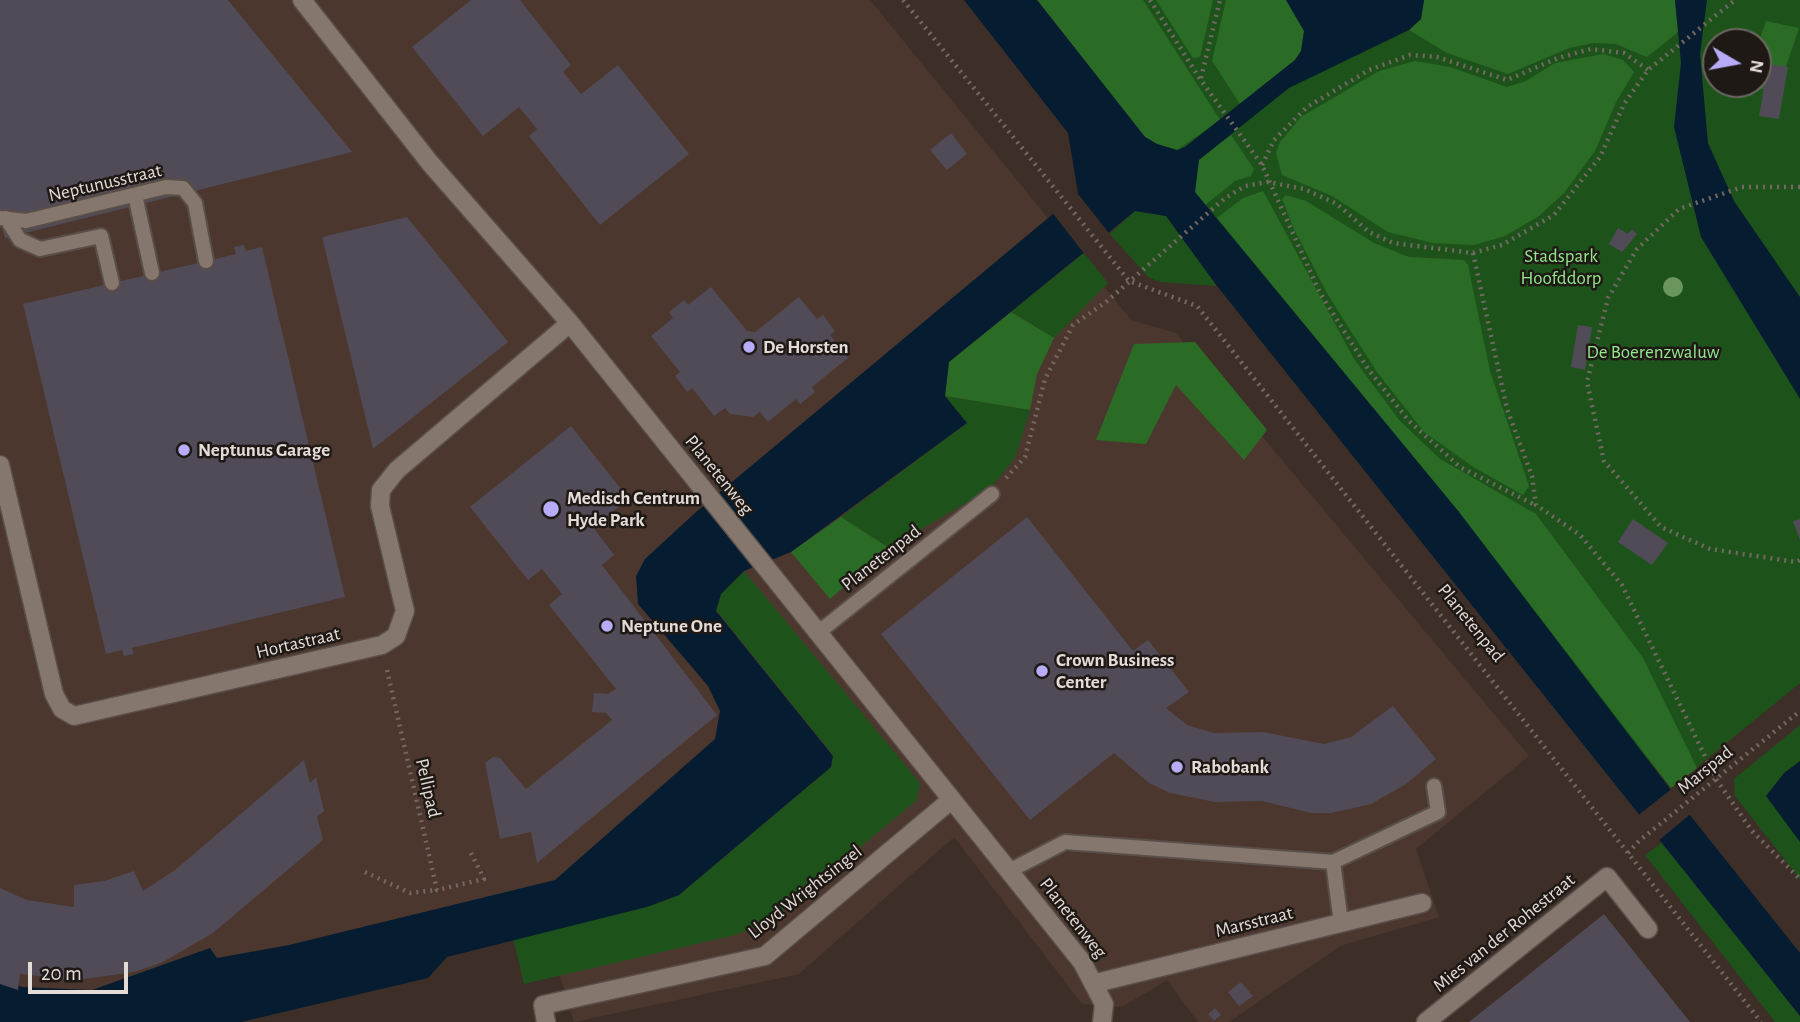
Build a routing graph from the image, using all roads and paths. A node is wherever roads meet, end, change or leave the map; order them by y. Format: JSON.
{"nodes":[{"id":1,"x":302,"y":0,"type":"edge"},
{"id":2,"x":903,"y":0,"type":"edge"},
{"id":3,"x":1150,"y":0,"type":"edge"},
{"id":4,"x":1220,"y":0,"type":"edge"},
{"id":5,"x":1735,"y":0,"type":"edge"},
{"id":6,"x":1648,"y":70,"type":"junction"},
{"id":7,"x":1200,"y":79,"type":"junction"},
{"id":8,"x":1262,"y":165,"type":"junction"},
{"id":9,"x":1268,"y":181,"type":"junction"},
{"id":10,"x":1800,"y":187,"type":"edge"},
{"id":11,"x":135,"y":195,"type":"junction"},
{"id":12,"x":3,"y":218,"type":"edge"},
{"id":13,"x":1473,"y":253,"type":"junction"},
{"id":14,"x":206,"y":261,"type":"dead end"},
{"id":15,"x":152,"y":273,"type":"dead end"},
{"id":16,"x":1129,"y":281,"type":"junction"},
{"id":17,"x":112,"y":283,"type":"dead end"},
{"id":18,"x":570,"y":323,"type":"junction"},
{"id":19,"x":0,"y":465,"type":"edge"},
{"id":20,"x":992,"y":495,"type":"joint"},
{"id":21,"x":1536,"y":505,"type":"junction"},
{"id":22,"x":1800,"y":560,"type":"edge"},
{"id":23,"x":819,"y":632,"type":"junction"},
{"id":24,"x":382,"y":645,"type":"junction"},
{"id":25,"x":1800,"y":711,"type":"edge"},
{"id":26,"x":1716,"y":779,"type":"junction"},
{"id":27,"x":1434,"y":786,"type":"dead end"},
{"id":28,"x":951,"y":800,"type":"junction"},
{"id":29,"x":1629,"y":852,"type":"junction"},
{"id":30,"x":471,"y":853,"type":"dead end"},
{"id":31,"x":1334,"y":862,"type":"junction"},
{"id":32,"x":1009,"y":871,"type":"junction"},
{"id":33,"x":365,"y":872,"type":"dead end"},
{"id":34,"x":1800,"y":878,"type":"edge"},
{"id":35,"x":437,"y":891,"type":"junction"},
{"id":36,"x":1422,"y":903,"type":"dead end"},
{"id":37,"x":1341,"y":922,"type":"junction"},
{"id":38,"x":1648,"y":929,"type":"dead end"},
{"id":39,"x":1096,"y":982,"type":"junction"},
{"id":40,"x":545,"y":1014,"type":"edge"},
{"id":41,"x":1102,"y":1022,"type":"edge"},
{"id":42,"x":1426,"y":1022,"type":"edge"},
{"id":43,"x":1761,"y":1022,"type":"edge"}],
"edges":[{"from":1,"to":18,"type":"street","name":"Planetenweg"},
{"from":2,"to":16,"type":"path"},
{"from":3,"to":7,"type":"path"},
{"from":4,"to":7,"type":"path"},
{"from":5,"to":6,"type":"path"},
{"from":6,"to":8,"type":"path"},
{"from":6,"to":13,"type":"path"},
{"from":7,"to":8,"type":"path"},
{"from":8,"to":9,"type":"path"},
{"from":9,"to":13,"type":"path"},
{"from":9,"to":16,"type":"path"},
{"from":9,"to":21,"type":"path"},
{"from":10,"to":22,"type":"path"},
{"from":11,"to":12,"type":"lane","name":"Neptunusstraat"},
{"from":11,"to":14,"type":"lane","name":"Neptunusstraat"},
{"from":11,"to":15,"type":"lane"},
{"from":12,"to":17,"type":"lane"},
{"from":13,"to":21,"type":"path"},
{"from":16,"to":20,"type":"path"},
{"from":16,"to":29,"type":"path","name":"Planetenpad"},
{"from":18,"to":23,"type":"street","name":"Planetenweg"},
{"from":18,"to":24,"type":"street"},
{"from":19,"to":24,"type":"street","name":"Hortastraat"},
{"from":20,"to":23,"type":"lane","name":"Planetenpad"},
{"from":21,"to":26,"type":"path"},
{"from":23,"to":28,"type":"street","name":"Planetenweg"},
{"from":24,"to":35,"type":"path","name":"Pellipad"},
{"from":25,"to":26,"type":"path","name":"Marspad"},
{"from":26,"to":29,"type":"path","name":"Marspad"},
{"from":26,"to":34,"type":"path"},
{"from":27,"to":31,"type":"lane"},
{"from":28,"to":32,"type":"street","name":"Planetenweg"},
{"from":28,"to":40,"type":"street","name":"Lloyd Wrightsingel"},
{"from":29,"to":43,"type":"path","name":"Planetenpad"},
{"from":30,"to":35,"type":"path"},
{"from":31,"to":32,"type":"lane"},
{"from":31,"to":37,"type":"lane"},
{"from":32,"to":39,"type":"street","name":"Planetenweg"},
{"from":33,"to":35,"type":"path"},
{"from":36,"to":37,"type":"street","name":"Marsstraat"},
{"from":37,"to":39,"type":"street","name":"Marsstraat"},
{"from":38,"to":42,"type":"street","name":"Mies van der Rohestraat"},
{"from":39,"to":41,"type":"street"}]}
